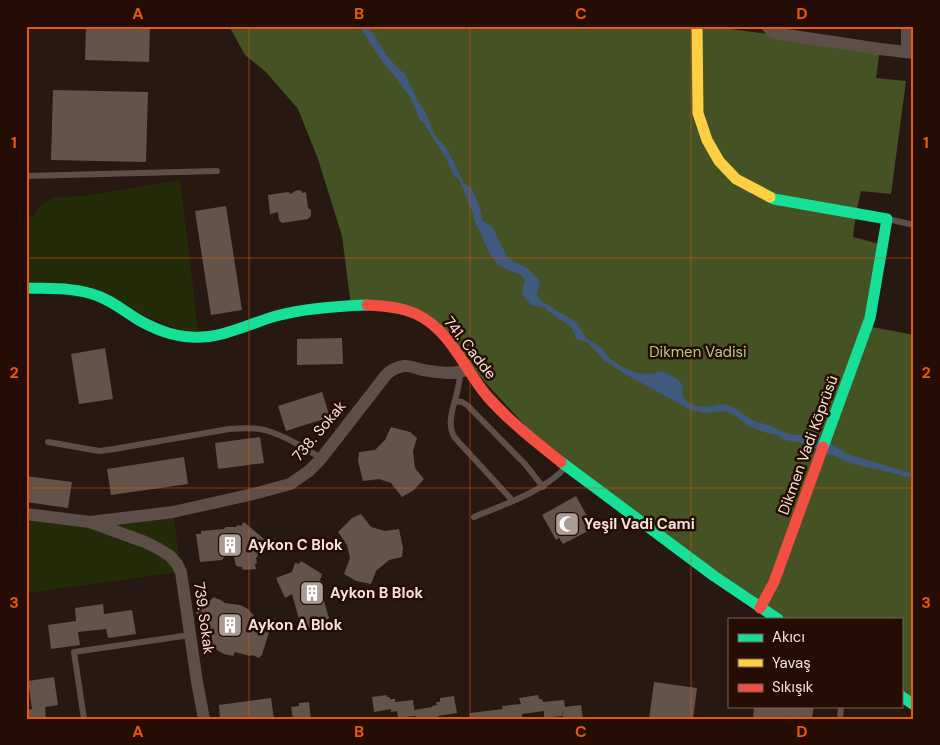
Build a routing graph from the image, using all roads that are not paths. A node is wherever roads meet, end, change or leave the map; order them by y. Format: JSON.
{"nodes":[{"id":1,"x":698,"y":26,"type":"edge"},
{"id":2,"x":767,"y":26,"type":"edge"},
{"id":3,"x":907,"y":26,"type":"edge"},
{"id":4,"x":910,"y":52,"type":"edge"},
{"id":5,"x":218,"y":171,"type":"dead end"},
{"id":6,"x":26,"y":176,"type":"edge"},
{"id":7,"x":887,"y":219,"type":"junction"},
{"id":8,"x":914,"y":225,"type":"edge"},
{"id":9,"x":26,"y":288,"type":"edge"},
{"id":10,"x":41,"y":289,"type":"junction"},
{"id":11,"x":26,"y":293,"type":"edge"},
{"id":12,"x":464,"y":369,"type":"junction"},
{"id":13,"x":455,"y":401,"type":"junction"},
{"id":14,"x":48,"y":442,"type":"dead end"},
{"id":15,"x":321,"y":458,"type":"junction"},
{"id":16,"x":567,"y":466,"type":"junction"},
{"id":17,"x":543,"y":487,"type":"junction"},
{"id":18,"x":512,"y":500,"type":"junction"},
{"id":19,"x":26,"y":514,"type":"edge"},
{"id":20,"x":474,"y":517,"type":"dead end"},
{"id":21,"x":90,"y":522,"type":"junction"},
{"id":22,"x":760,"y":608,"type":"junction"},
{"id":23,"x":776,"y":618,"type":"edge"},
{"id":24,"x":190,"y":635,"type":"junction"},
{"id":25,"x":902,"y":697,"type":"edge"},
{"id":26,"x":914,"y":705,"type":"edge"},
{"id":27,"x":84,"y":719,"type":"edge"},
{"id":28,"x":204,"y":719,"type":"edge"}],
"edges":[{"from":1,"to":7,"type":"street"},
{"from":2,"to":4,"type":"street"},
{"from":3,"to":4,"type":"street"},
{"from":5,"to":6,"type":"lane"},
{"from":7,"to":8,"type":"lane"},
{"from":7,"to":22,"type":"street","name":"Dikmen Vadi Köprüsü"},
{"from":9,"to":10,"type":"street","name":"741. Cadde"},
{"from":10,"to":11,"type":"street","name":"741. Cadde"},
{"from":10,"to":12,"type":"street","name":"741. Cadde"},
{"from":12,"to":13,"type":"lane"},
{"from":12,"to":15,"type":"street","name":"738. Sokak"},
{"from":12,"to":16,"type":"street","name":"741. Cadde"},
{"from":13,"to":17,"type":"lane"},
{"from":13,"to":18,"type":"lane"},
{"from":14,"to":15,"type":"lane"},
{"from":15,"to":21,"type":"street","name":"738. Sokak"},
{"from":16,"to":17,"type":"lane"},
{"from":16,"to":22,"type":"street","name":"741. Cadde"},
{"from":17,"to":18,"type":"lane"},
{"from":18,"to":20,"type":"lane"},
{"from":19,"to":21,"type":"street","name":"739. Sokak"},
{"from":21,"to":24,"type":"street","name":"739. Sokak"},
{"from":22,"to":23,"type":"street","name":"741. Cadde"},
{"from":24,"to":27,"type":"lane"},
{"from":24,"to":28,"type":"street","name":"739. Sokak"},
{"from":25,"to":26,"type":"street"}]}
